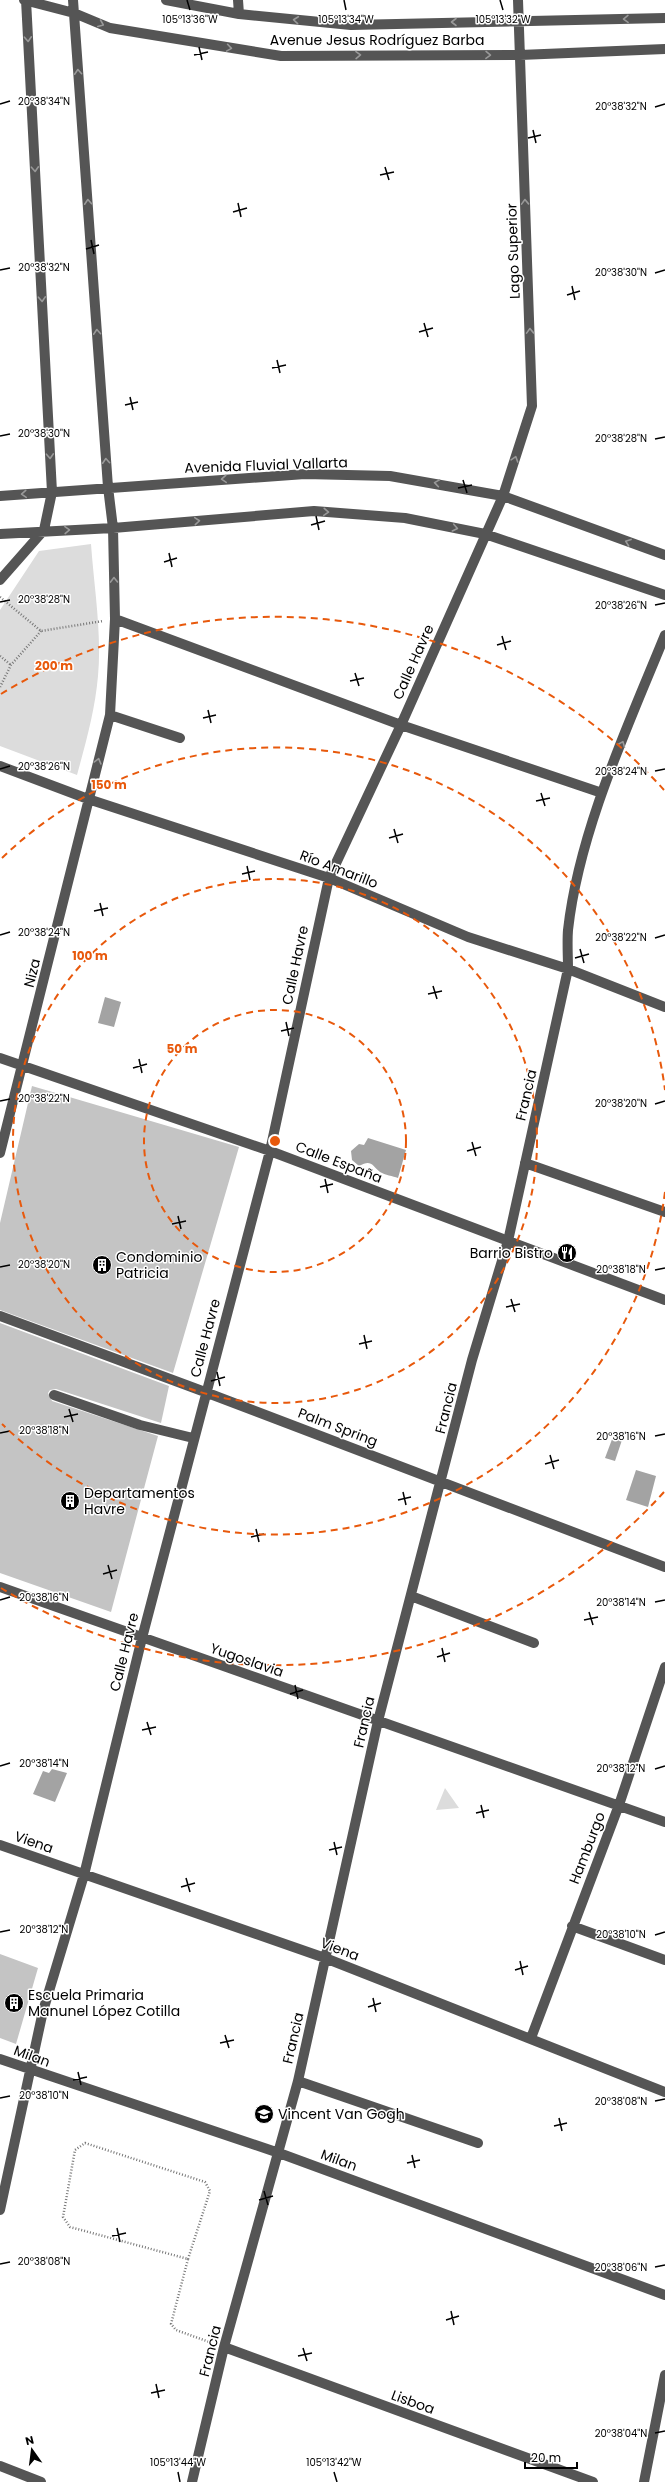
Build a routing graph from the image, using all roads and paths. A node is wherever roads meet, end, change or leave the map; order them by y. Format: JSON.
{"nodes":[{"id":1,"x":25,"y":0,"type":"edge"},
{"id":2,"x":73,"y":0,"type":"edge"},
{"id":3,"x":166,"y":0,"type":"edge"},
{"id":4,"x":238,"y":0,"type":"edge"},
{"id":5,"x":518,"y":0,"type":"edge"},
{"id":6,"x":74,"y":13,"type":"junction"},
{"id":7,"x":239,"y":14,"type":"junction"},
{"id":8,"x":665,"y":18,"type":"edge"},
{"id":9,"x":518,"y":22,"type":"junction"},
{"id":10,"x":665,"y":49,"type":"edge"},
{"id":11,"x":520,"y":55,"type":"junction"},
{"id":12,"x":108,"y":487,"type":"junction"},
{"id":13,"x":52,"y":492,"type":"junction"},
{"id":14,"x":0,"y":496,"type":"edge"},
{"id":15,"x":503,"y":496,"type":"junction"},
{"id":16,"x":113,"y":528,"type":"junction"},
{"id":17,"x":44,"y":530,"type":"junction"},
{"id":18,"x":0,"y":534,"type":"edge"},
{"id":19,"x":485,"y":534,"type":"junction"},
{"id":20,"x":665,"y":555,"type":"edge"},
{"id":21,"x":0,"y":580,"type":"edge"},
{"id":22,"x":665,"y":595,"type":"edge"},
{"id":23,"x":0,"y":597,"type":"edge"},
{"id":24,"x":115,"y":619,"type":"junction"},
{"id":25,"x":42,"y":631,"type":"junction"},
{"id":26,"x":665,"y":635,"type":"edge"},
{"id":27,"x":0,"y":656,"type":"edge"},
{"id":28,"x":11,"y":665,"type":"junction"},
{"id":29,"x":0,"y":687,"type":"edge"},
{"id":30,"x":110,"y":715,"type":"junction"},
{"id":31,"x":400,"y":725,"type":"junction"},
{"id":32,"x":180,"y":738,"type":"dead end"},
{"id":33,"x":0,"y":766,"type":"edge"},
{"id":34,"x":602,"y":793,"type":"junction"},
{"id":35,"x":88,"y":799,"type":"junction"},
{"id":36,"x":329,"y":878,"type":"junction"},
{"id":37,"x":568,"y":969,"type":"junction"},
{"id":38,"x":665,"y":1006,"type":"edge"},
{"id":39,"x":0,"y":1058,"type":"edge"},
{"id":40,"x":23,"y":1066,"type":"junction"},
{"id":41,"x":270,"y":1150,"type":"junction"},
{"id":42,"x":0,"y":1153,"type":"edge"},
{"id":43,"x":525,"y":1163,"type":"junction"},
{"id":44,"x":665,"y":1212,"type":"edge"},
{"id":45,"x":508,"y":1241,"type":"junction"},
{"id":46,"x":665,"y":1300,"type":"edge"},
{"id":47,"x":0,"y":1316,"type":"edge"},
{"id":48,"x":205,"y":1392,"type":"junction"},
{"id":49,"x":54,"y":1395,"type":"dead end"},
{"id":50,"x":193,"y":1438,"type":"junction"},
{"id":51,"x":442,"y":1482,"type":"junction"},
{"id":52,"x":665,"y":1568,"type":"edge"},
{"id":53,"x":0,"y":1587,"type":"edge"},
{"id":54,"x":410,"y":1596,"type":"junction"},
{"id":55,"x":142,"y":1638,"type":"junction"},
{"id":56,"x":534,"y":1644,"type":"dead end"},
{"id":57,"x":665,"y":1667,"type":"edge"},
{"id":58,"x":378,"y":1721,"type":"junction"},
{"id":59,"x":619,"y":1804,"type":"junction"},
{"id":60,"x":665,"y":1822,"type":"edge"},
{"id":61,"x":0,"y":1845,"type":"edge"},
{"id":62,"x":84,"y":1875,"type":"junction"},
{"id":63,"x":572,"y":1926,"type":"junction"},
{"id":64,"x":325,"y":1958,"type":"junction"},
{"id":65,"x":665,"y":1960,"type":"edge"},
{"id":66,"x":531,"y":2038,"type":"junction"},
{"id":67,"x":0,"y":2059,"type":"edge"},
{"id":68,"x":32,"y":2071,"type":"junction"},
{"id":69,"x":298,"y":2082,"type":"junction"},
{"id":70,"x":665,"y":2092,"type":"edge"},
{"id":71,"x":478,"y":2143,"type":"dead end"},
{"id":72,"x":279,"y":2153,"type":"junction"},
{"id":73,"x":0,"y":2210,"type":"edge"},
{"id":74,"x":188,"y":2259,"type":"junction"},
{"id":75,"x":665,"y":2295,"type":"edge"},
{"id":76,"x":224,"y":2348,"type":"junction"},
{"id":77,"x":665,"y":2375,"type":"edge"},
{"id":78,"x":0,"y":2466,"type":"edge"},
{"id":79,"x":41,"y":2482,"type":"edge"},
{"id":80,"x":192,"y":2482,"type":"edge"},
{"id":81,"x":593,"y":2482,"type":"edge"},
{"id":82,"x":644,"y":2482,"type":"edge"}],
"edges":[{"from":1,"to":6,"type":"street","name":"Avenue Jesus Rodríguez Barba"},
{"from":1,"to":13,"type":"street","one_way":true},
{"from":2,"to":6,"type":"street","name":"Niza"},
{"from":3,"to":7,"type":"street","name":"Avenue Jesus Rodríguez Barba"},
{"from":4,"to":7,"type":"street"},
{"from":5,"to":9,"type":"street","name":"Lago Superior"},
{"from":6,"to":11,"type":"street","name":"Avenue Jesus Rodríguez Barba","one_way":true},
{"from":12,"to":6,"type":"street","name":"Niza","one_way":true},
{"from":9,"to":7,"type":"street","name":"Avenue Jesus Rodríguez Barba","one_way":true},
{"from":8,"to":9,"type":"street","name":"Avenue Jesus Rodríguez Barba","one_way":true},
{"from":9,"to":11,"type":"street","name":"Lago Superior"},
{"from":10,"to":11,"type":"street","name":"Avenue Jesus Rodríguez Barba"},
{"from":15,"to":11,"type":"street","name":"Lago Superior","one_way":true},
{"from":12,"to":13,"type":"street","name":"Avenida Fluvial Vallarta"},
{"from":15,"to":12,"type":"street","name":"Avenida Fluvial Vallarta","one_way":true},
{"from":12,"to":16,"type":"street","name":"Niza"},
{"from":13,"to":14,"type":"street","name":"Avenida Fluvial Vallarta","one_way":true},
{"from":13,"to":17,"type":"street"},
{"from":15,"to":19,"type":"street","name":"Calle Havre"},
{"from":20,"to":15,"type":"street","name":"Avenida Fluvial Vallarta","one_way":true},
{"from":17,"to":16,"type":"street","one_way":true},
{"from":16,"to":19,"type":"street","one_way":true},
{"from":24,"to":16,"type":"street","name":"Niza","one_way":true},
{"from":17,"to":18,"type":"street"},
{"from":17,"to":21,"type":"street"},
{"from":19,"to":22,"type":"street"},
{"from":19,"to":31,"type":"street","name":"Calle Havre"},
{"from":23,"to":25,"type":"path"},
{"from":24,"to":25,"type":"path"},
{"from":24,"to":30,"type":"street","name":"Niza"},
{"from":24,"to":31,"type":"street"},
{"from":25,"to":28,"type":"path"},
{"from":34,"to":26,"type":"street","name":"Francia","one_way":true},
{"from":27,"to":28,"type":"path"},
{"from":28,"to":29,"type":"path"},
{"from":30,"to":32,"type":"street"},
{"from":35,"to":30,"type":"street","name":"Niza","one_way":true},
{"from":31,"to":34,"type":"street"},
{"from":31,"to":36,"type":"street","name":"Calle Havre"},
{"from":33,"to":35,"type":"street","name":"Río Amarillo"},
{"from":34,"to":37,"type":"street","name":"Francia"},
{"from":35,"to":36,"type":"street","name":"Río Amarillo"},
{"from":35,"to":40,"type":"street","name":"Niza"},
{"from":36,"to":37,"type":"street","name":"Río Amarillo"},
{"from":36,"to":41,"type":"street","name":"Calle Havre"},
{"from":37,"to":38,"type":"street","name":"Río Amarillo"},
{"from":37,"to":43,"type":"street","name":"Francia"},
{"from":39,"to":40,"type":"street","name":"Calle España"},
{"from":40,"to":41,"type":"street","name":"Calle España"},
{"from":40,"to":42,"type":"street","name":"Niza"},
{"from":41,"to":45,"type":"street","name":"Calle España"},
{"from":41,"to":48,"type":"street","name":"Calle Havre"},
{"from":43,"to":44,"type":"street"},
{"from":43,"to":45,"type":"street","name":"Francia"},
{"from":45,"to":46,"type":"street","name":"Calle España"},
{"from":45,"to":51,"type":"street","name":"Francia"},
{"from":47,"to":48,"type":"street","name":"Palm Spring"},
{"from":48,"to":50,"type":"street","name":"Calle Havre"},
{"from":48,"to":51,"type":"street","name":"Palm Spring"},
{"from":49,"to":50,"type":"street"},
{"from":50,"to":55,"type":"street","name":"Calle Havre"},
{"from":51,"to":52,"type":"street","name":"Palm Spring"},
{"from":51,"to":54,"type":"street","name":"Francia"},
{"from":53,"to":55,"type":"street","name":"Yugoslavia"},
{"from":54,"to":56,"type":"street"},
{"from":54,"to":58,"type":"street","name":"Francia"},
{"from":55,"to":58,"type":"street","name":"Yugoslavia"},
{"from":55,"to":62,"type":"street","name":"Calle Havre"},
{"from":57,"to":59,"type":"street","name":"Hamburgo"},
{"from":58,"to":59,"type":"street","name":"Yugoslavia"},
{"from":58,"to":64,"type":"street","name":"Francia"},
{"from":59,"to":60,"type":"street","name":"Yugoslavia"},
{"from":59,"to":63,"type":"street","name":"Hamburgo"},
{"from":61,"to":62,"type":"street","name":"Viena"},
{"from":62,"to":64,"type":"street","name":"Viena"},
{"from":62,"to":68,"type":"street","name":"Calle Havre"},
{"from":63,"to":65,"type":"street"},
{"from":63,"to":66,"type":"street","name":"Hamburgo"},
{"from":64,"to":66,"type":"street","name":"Viena"},
{"from":64,"to":69,"type":"street","name":"Francia"},
{"from":66,"to":70,"type":"street","name":"Viena"},
{"from":67,"to":68,"type":"street","name":"Milan"},
{"from":68,"to":72,"type":"street","name":"Milan"},
{"from":68,"to":73,"type":"street","name":"Calle Havre"},
{"from":69,"to":71,"type":"street"},
{"from":69,"to":72,"type":"street","name":"Francia"},
{"from":72,"to":75,"type":"street","name":"Milan"},
{"from":72,"to":76,"type":"street","name":"Francia"},
{"from":74,"to":74,"type":"path"},
{"from":74,"to":76,"type":"path"},
{"from":76,"to":80,"type":"street","name":"Francia"},
{"from":76,"to":81,"type":"street","name":"Lisboa"},
{"from":77,"to":82,"type":"street"},
{"from":78,"to":79,"type":"street"}]}
